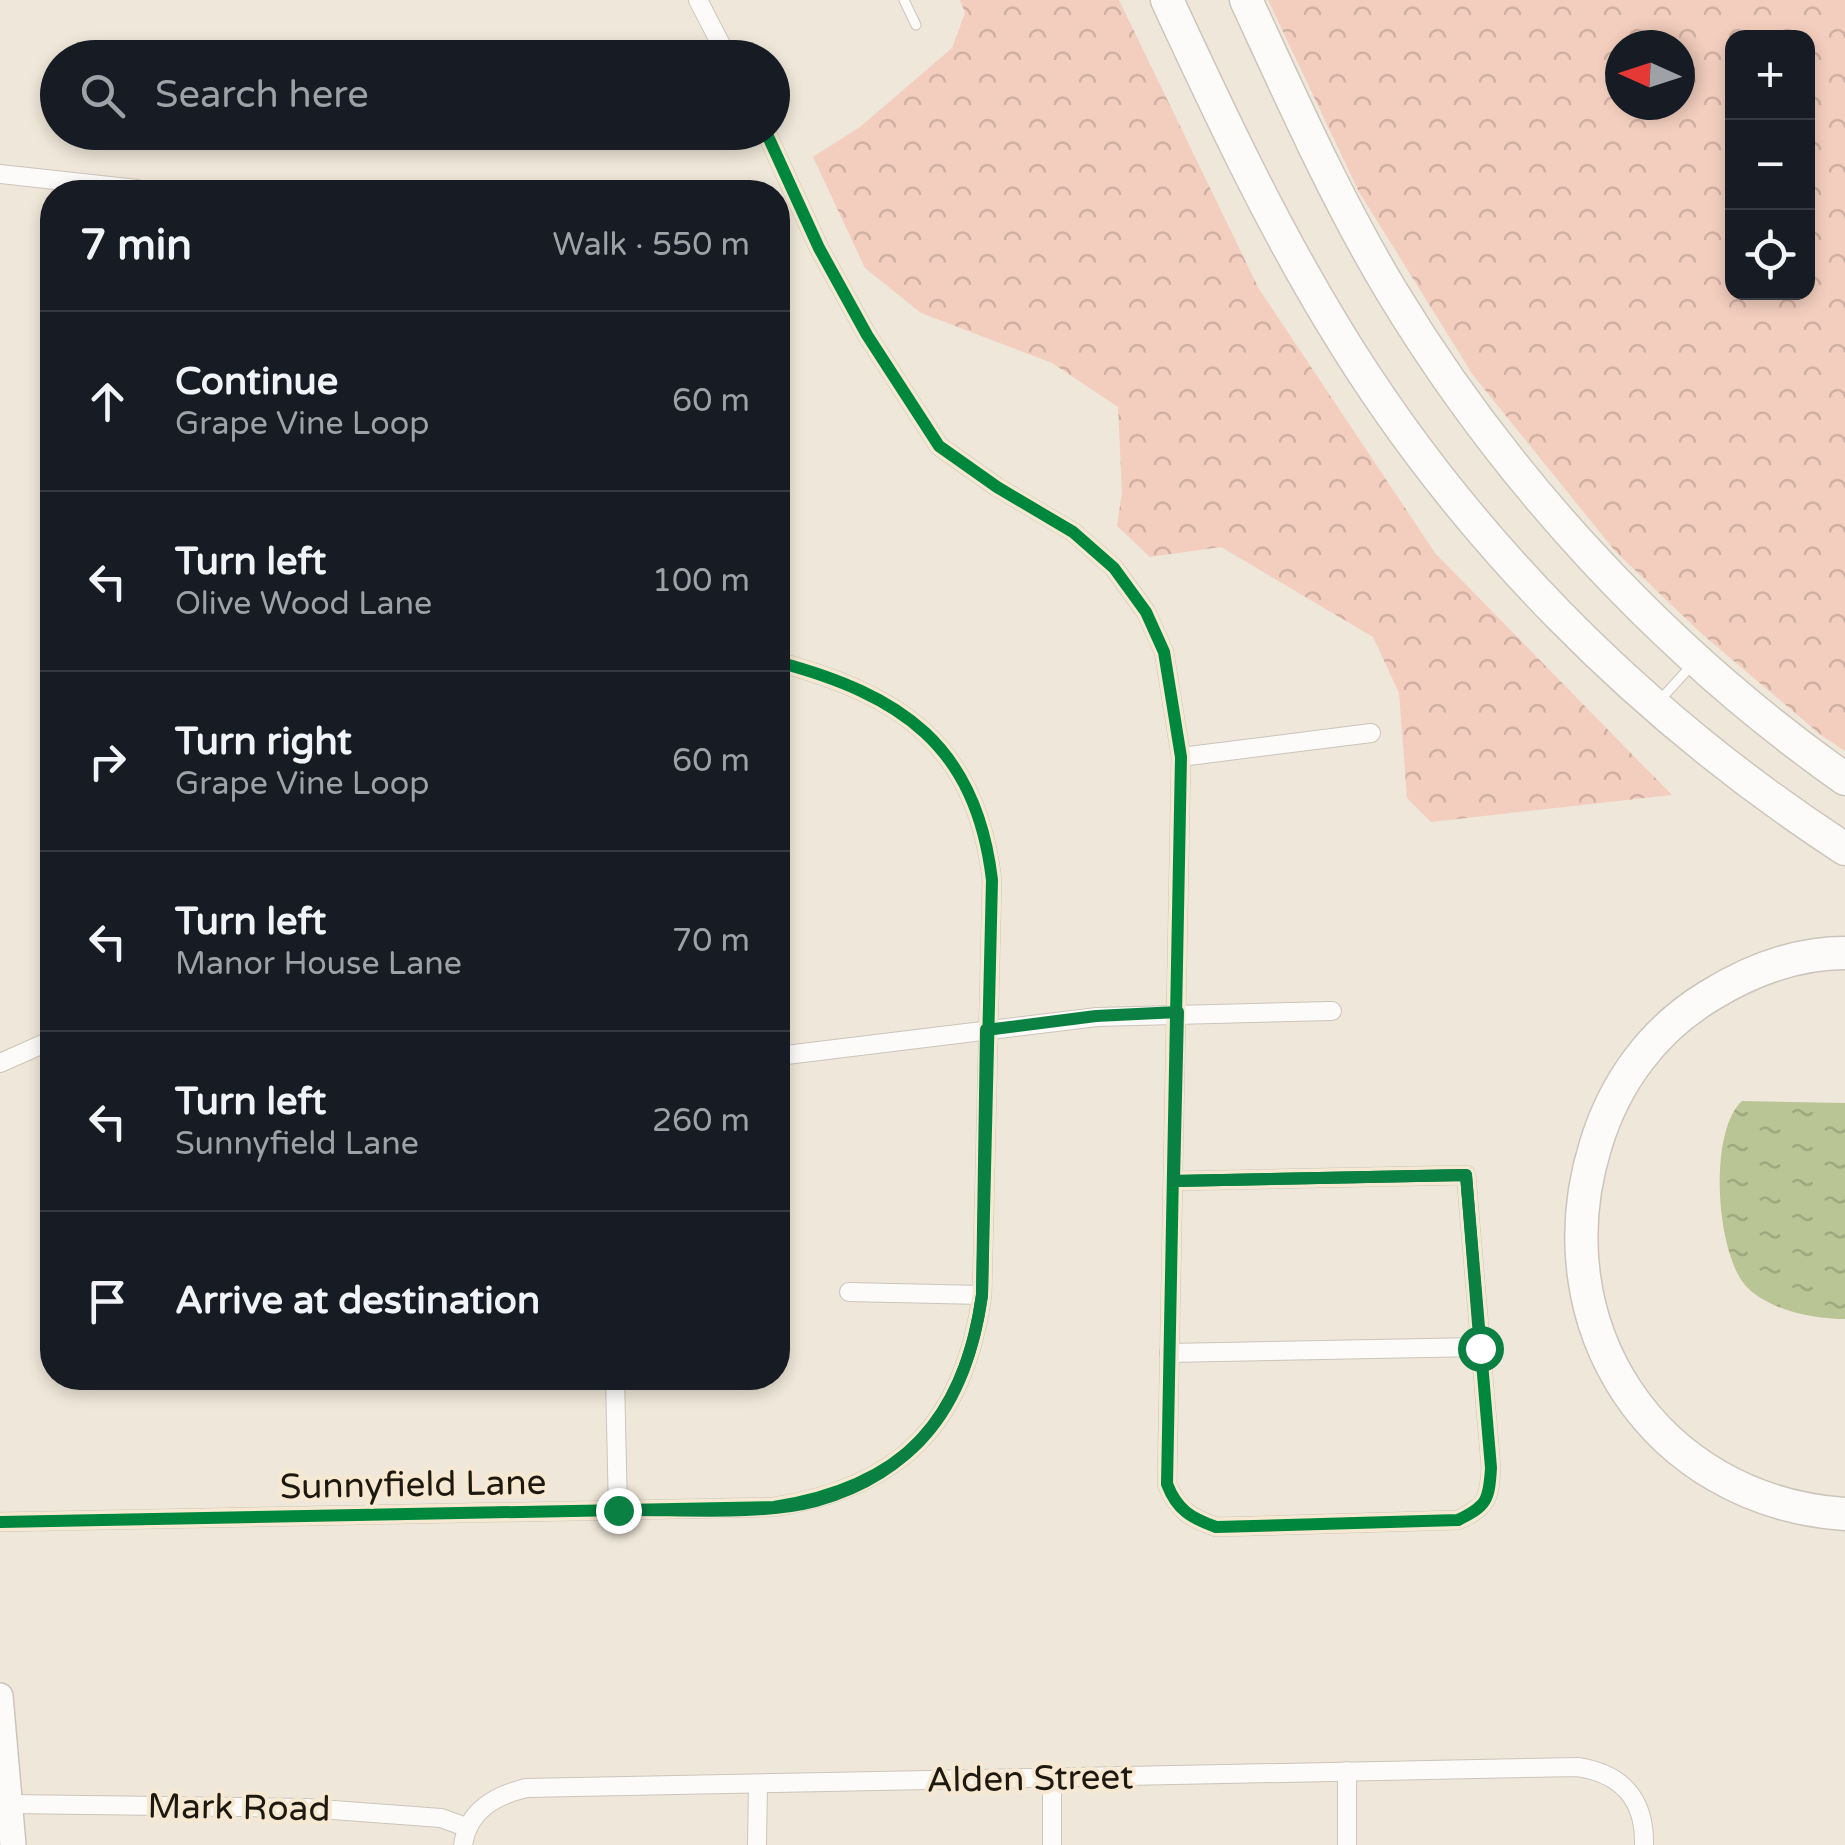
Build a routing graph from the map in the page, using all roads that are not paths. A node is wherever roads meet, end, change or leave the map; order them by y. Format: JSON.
{"nodes":[{"id":1,"x":698,"y":0,"type":"edge"},
{"id":2,"x":904,"y":0,"type":"edge"},
{"id":3,"x":1167,"y":0,"type":"edge"},
{"id":4,"x":1251,"y":9,"type":"edge"},
{"id":5,"x":916,"y":25,"type":"dead end"},
{"id":6,"x":719,"y":40,"type":"edge"},
{"id":7,"x":774,"y":150,"type":"edge"},
{"id":8,"x":0,"y":174,"type":"edge"},
{"id":9,"x":55,"y":180,"type":"edge"},
{"id":10,"x":788,"y":180,"type":"edge"},
{"id":11,"x":790,"y":185,"type":"edge"},
{"id":12,"x":1696,"y":661,"type":"junction"},
{"id":13,"x":790,"y":666,"type":"edge"},
{"id":14,"x":1655,"y":705,"type":"junction"},
{"id":15,"x":1372,"y":734,"type":"dead end"},
{"id":16,"x":1180,"y":757,"type":"junction"},
{"id":17,"x":1845,"y":779,"type":"edge"},
{"id":18,"x":1845,"y":849,"type":"edge"},
{"id":19,"x":1845,"y":952,"type":"edge"},
{"id":20,"x":1332,"y":1010,"type":"dead end"},
{"id":21,"x":1178,"y":1012,"type":"junction"},
{"id":22,"x":986,"y":1030,"type":"junction"},
{"id":23,"x":40,"y":1045,"type":"edge"},
{"id":24,"x":790,"y":1054,"type":"edge"},
{"id":25,"x":0,"y":1063,"type":"edge"},
{"id":26,"x":1174,"y":1181,"type":"junction"},
{"id":27,"x":849,"y":1292,"type":"dead end"},
{"id":28,"x":982,"y":1295,"type":"junction"},
{"id":29,"x":1480,"y":1348,"type":"junction"},
{"id":30,"x":1169,"y":1353,"type":"junction"},
{"id":31,"x":615,"y":1390,"type":"edge"},
{"id":32,"x":618,"y":1510,"type":"junction"},
{"id":33,"x":1845,"y":1514,"type":"edge"},
{"id":34,"x":0,"y":1522,"type":"edge"},
{"id":35,"x":0,"y":1696,"type":"edge"},
{"id":36,"x":1348,"y":1771,"type":"junction"},
{"id":37,"x":1052,"y":1777,"type":"junction"},
{"id":38,"x":758,"y":1784,"type":"junction"},
{"id":39,"x":11,"y":1804,"type":"junction"},
{"id":40,"x":464,"y":1836,"type":"edge"},
{"id":41,"x":13,"y":1845,"type":"edge"},
{"id":42,"x":757,"y":1845,"type":"edge"},
{"id":43,"x":1052,"y":1845,"type":"edge"},
{"id":44,"x":1347,"y":1845,"type":"edge"},
{"id":45,"x":1644,"y":1845,"type":"edge"}],
"edges":[{"from":1,"to":6,"type":"street"},
{"from":2,"to":5,"type":"lane"},
{"from":3,"to":14,"type":"highway"},
{"from":4,"to":12,"type":"highway"},
{"from":7,"to":10,"type":"street"},
{"from":8,"to":9,"type":"street"},
{"from":11,"to":16,"type":"street"},
{"from":12,"to":14,"type":"lane"},
{"from":12,"to":17,"type":"highway"},
{"from":13,"to":22,"type":"street","name":"Sunnyfield Lane"},
{"from":14,"to":18,"type":"highway"},
{"from":15,"to":16,"type":"street"},
{"from":16,"to":21,"type":"street"},
{"from":19,"to":33,"type":"highway"},
{"from":20,"to":21,"type":"street"},
{"from":21,"to":22,"type":"street"},
{"from":21,"to":26,"type":"street"},
{"from":22,"to":24,"type":"street"},
{"from":22,"to":28,"type":"street","name":"Sunnyfield Lane"},
{"from":23,"to":25,"type":"street"},
{"from":26,"to":29,"type":"street"},
{"from":26,"to":30,"type":"street"},
{"from":27,"to":28,"type":"street"},
{"from":28,"to":32,"type":"street","name":"Sunnyfield Lane"},
{"from":29,"to":30,"type":"street"},
{"from":29,"to":30,"type":"street"},
{"from":31,"to":32,"type":"street"},
{"from":32,"to":34,"type":"street","name":"Sunnyfield Lane"},
{"from":35,"to":39,"type":"street"},
{"from":36,"to":37,"type":"street","name":"Alden Street"},
{"from":36,"to":44,"type":"street"},
{"from":36,"to":45,"type":"street","name":"Alden Street"},
{"from":37,"to":38,"type":"street","name":"Alden Street"},
{"from":37,"to":43,"type":"street"},
{"from":38,"to":40,"type":"street","name":"Alden Street"},
{"from":38,"to":42,"type":"street"},
{"from":39,"to":40,"type":"street","name":"Mark Road"},
{"from":39,"to":41,"type":"street"}]}
